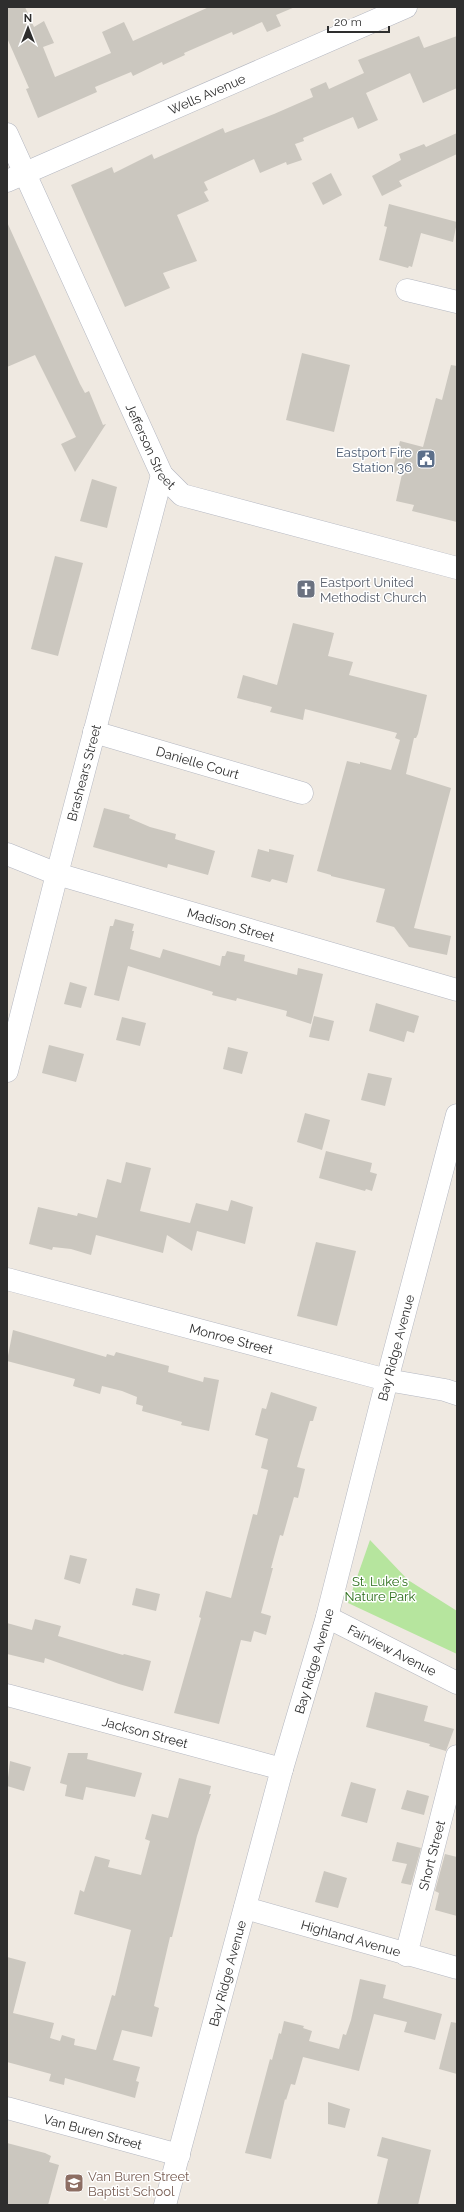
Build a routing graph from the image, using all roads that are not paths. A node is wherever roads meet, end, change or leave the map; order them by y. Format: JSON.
{"nodes":[{"id":1,"x":406,"y":7,"type":"edge"},
{"id":2,"x":7,"y":134,"type":"edge"},
{"id":3,"x":16,"y":177,"type":"edge"},
{"id":4,"x":407,"y":290,"type":"dead end"},
{"id":5,"x":457,"y":302,"type":"edge"},
{"id":6,"x":162,"y":475,"type":"junction"},
{"id":7,"x":457,"y":568,"type":"edge"},
{"id":8,"x":94,"y":732,"type":"junction"},
{"id":9,"x":302,"y":792,"type":"dead end"},
{"id":10,"x":7,"y":854,"type":"edge"},
{"id":11,"x":57,"y":874,"type":"junction"},
{"id":12,"x":457,"y":990,"type":"edge"},
{"id":13,"x":7,"y":1071,"type":"edge"},
{"id":14,"x":457,"y":1115,"type":"edge"},
{"id":15,"x":7,"y":1279,"type":"edge"},
{"id":16,"x":387,"y":1380,"type":"junction"},
{"id":17,"x":457,"y":1394,"type":"edge"},
{"id":18,"x":327,"y":1617,"type":"junction"},
{"id":19,"x":457,"y":1683,"type":"edge"},
{"id":20,"x":7,"y":1695,"type":"edge"},
{"id":21,"x":457,"y":1756,"type":"edge"},
{"id":22,"x":282,"y":1769,"type":"junction"},
{"id":23,"x":245,"y":1908,"type":"junction"},
{"id":24,"x":406,"y":1955,"type":"junction"},
{"id":25,"x":457,"y":1968,"type":"edge"},
{"id":26,"x":7,"y":2108,"type":"edge"},
{"id":27,"x":179,"y":2155,"type":"junction"},
{"id":28,"x":165,"y":2205,"type":"edge"}],
"edges":[{"from":1,"to":3,"type":"street","name":"Wells Avenue"},
{"from":2,"to":3,"type":"street","name":"Jefferson Street"},
{"from":3,"to":6,"type":"street","name":"Jefferson Street"},
{"from":4,"to":5,"type":"street"},
{"from":6,"to":7,"type":"street","name":"Jefferson Street"},
{"from":6,"to":8,"type":"street","name":"Brashears Street"},
{"from":8,"to":9,"type":"street","name":"Danielle Court"},
{"from":8,"to":11,"type":"street","name":"Brashears Street"},
{"from":10,"to":11,"type":"street","name":"Madison Street"},
{"from":11,"to":12,"type":"street","name":"Madison Street"},
{"from":11,"to":13,"type":"street","name":"Brashears Street"},
{"from":14,"to":16,"type":"street","name":"Bay Ridge Avenue"},
{"from":15,"to":16,"type":"street","name":"Monroe Street"},
{"from":16,"to":17,"type":"street","name":"Monroe Street"},
{"from":16,"to":18,"type":"street","name":"Bay Ridge Avenue"},
{"from":18,"to":19,"type":"street","name":"Fairview Avenue"},
{"from":18,"to":22,"type":"street","name":"Bay Ridge Avenue"},
{"from":20,"to":22,"type":"street","name":"Jackson Street"},
{"from":21,"to":24,"type":"street","name":"Short Street"},
{"from":22,"to":23,"type":"street","name":"Bay Ridge Avenue"},
{"from":23,"to":24,"type":"street","name":"Highland Avenue"},
{"from":23,"to":27,"type":"street","name":"Bay Ridge Avenue"},
{"from":24,"to":25,"type":"street","name":"Highland Avenue"},
{"from":26,"to":27,"type":"street","name":"Van Buren Street"},
{"from":27,"to":28,"type":"street","name":"Bay Ridge Avenue"}]}
